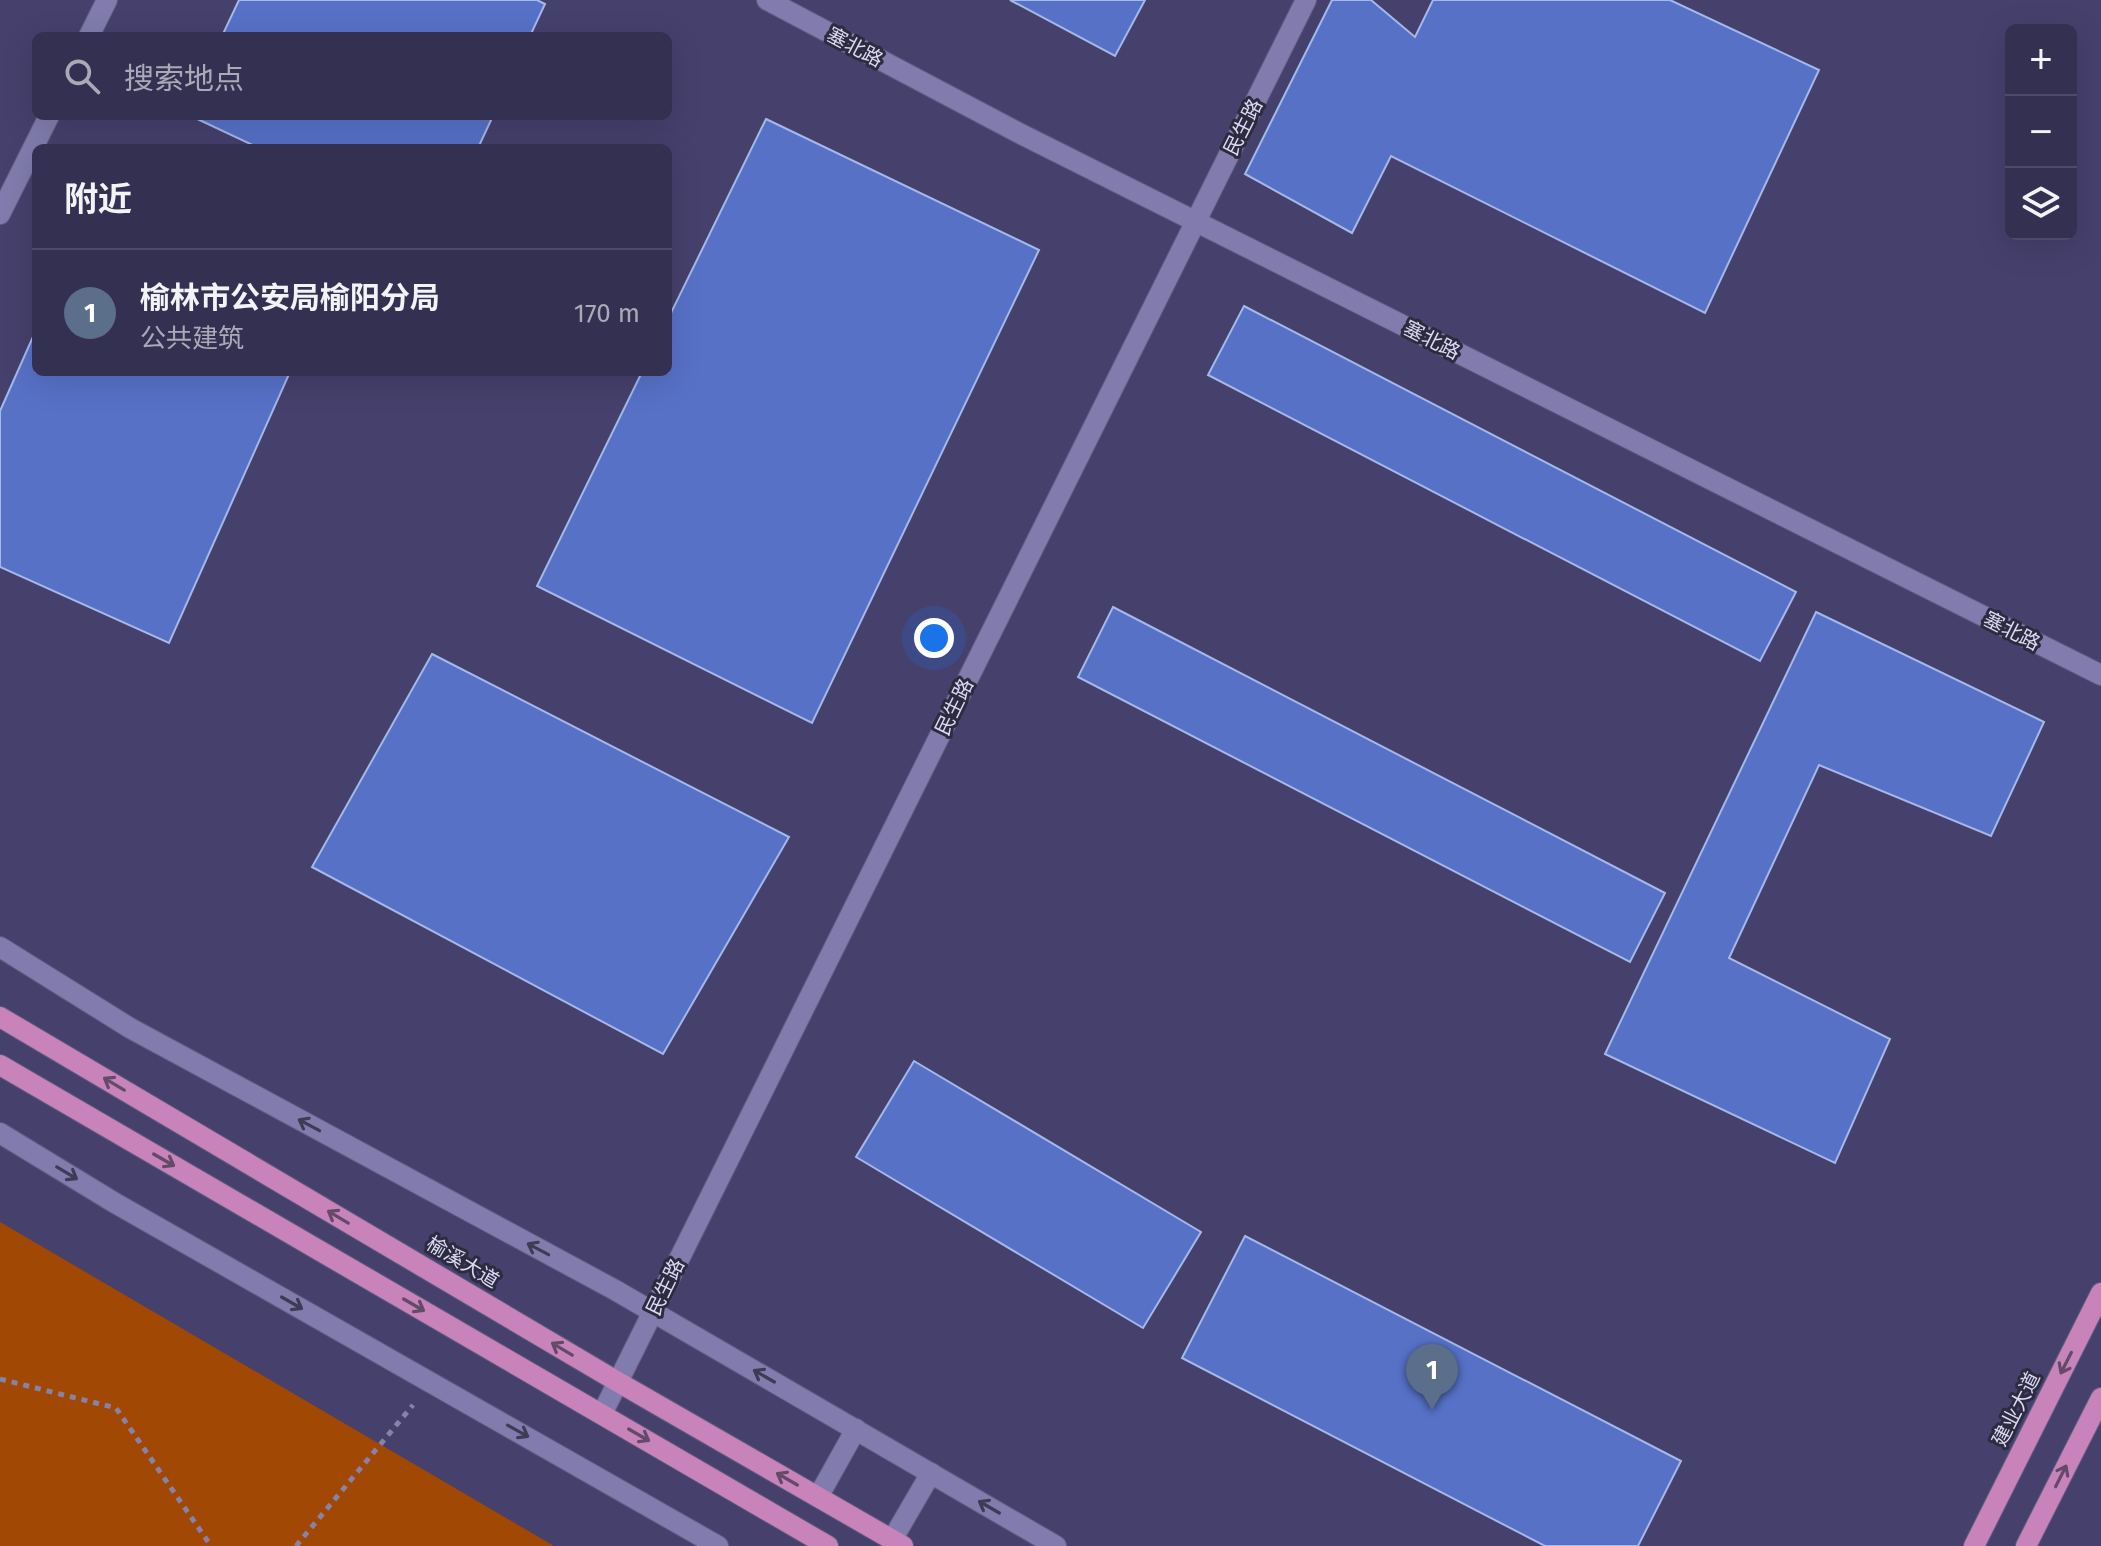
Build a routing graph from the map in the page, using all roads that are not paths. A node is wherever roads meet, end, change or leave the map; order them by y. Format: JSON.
{"nodes":[{"id":1,"x":107,"y":0,"type":"edge"},
{"id":2,"x":767,"y":0,"type":"edge"},
{"id":3,"x":1306,"y":0,"type":"edge"},
{"id":4,"x":91,"y":32,"type":"edge"},
{"id":5,"x":47,"y":120,"type":"edge"},
{"id":6,"x":35,"y":144,"type":"edge"},
{"id":7,"x":32,"y":150,"type":"edge"},
{"id":8,"x":0,"y":214,"type":"edge"},
{"id":9,"x":1195,"y":222,"type":"junction"},
{"id":10,"x":2101,"y":675,"type":"edge"},
{"id":11,"x":0,"y":947,"type":"edge"},
{"id":12,"x":0,"y":1017,"type":"edge"},
{"id":13,"x":0,"y":1065,"type":"edge"},
{"id":14,"x":0,"y":1133,"type":"edge"},
{"id":15,"x":2101,"y":1293,"type":"edge"},
{"id":16,"x":653,"y":1312,"type":"junction"},
{"id":17,"x":618,"y":1382,"type":"junction"},
{"id":18,"x":2101,"y":1398,"type":"edge"},
{"id":19,"x":602,"y":1414,"type":"junction"},
{"id":20,"x":856,"y":1429,"type":"junction"},
{"id":21,"x":931,"y":1473,"type":"junction"},
{"id":22,"x":818,"y":1497,"type":"junction"},
{"id":23,"x":898,"y":1543,"type":"edge"},
{"id":24,"x":718,"y":1546,"type":"edge"},
{"id":25,"x":828,"y":1546,"type":"edge"},
{"id":26,"x":1056,"y":1546,"type":"edge"},
{"id":27,"x":1974,"y":1546,"type":"edge"},
{"id":28,"x":2026,"y":1546,"type":"edge"}],
"edges":[{"from":1,"to":4,"type":"street"},
{"from":2,"to":9,"type":"street","name":"塞北路"},
{"from":3,"to":9,"type":"street","name":"民生路"},
{"from":5,"to":6,"type":"street"},
{"from":7,"to":8,"type":"street"},
{"from":9,"to":10,"type":"street","name":"塞北路"},
{"from":9,"to":16,"type":"street","name":"民生路"},
{"from":16,"to":11,"type":"street","one_way":true},
{"from":17,"to":12,"type":"main road","name":"榆溪大道","one_way":true},
{"from":13,"to":19,"type":"main road","one_way":true},
{"from":14,"to":24,"type":"street","one_way":true},
{"from":15,"to":27,"type":"main road","name":"建业大道","one_way":true},
{"from":16,"to":17,"type":"street","name":"民生路"},
{"from":20,"to":16,"type":"street","one_way":true},
{"from":17,"to":19,"type":"street","name":"民生路"},
{"from":22,"to":17,"type":"main road","name":"榆溪大道","one_way":true},
{"from":28,"to":18,"type":"main road","one_way":true},
{"from":19,"to":25,"type":"main road","one_way":true},
{"from":20,"to":21,"type":"street"},
{"from":20,"to":22,"type":"street"},
{"from":21,"to":23,"type":"street"},
{"from":26,"to":21,"type":"street","one_way":true},
{"from":22,"to":23,"type":"main road","name":"榆溪大道"}]}
